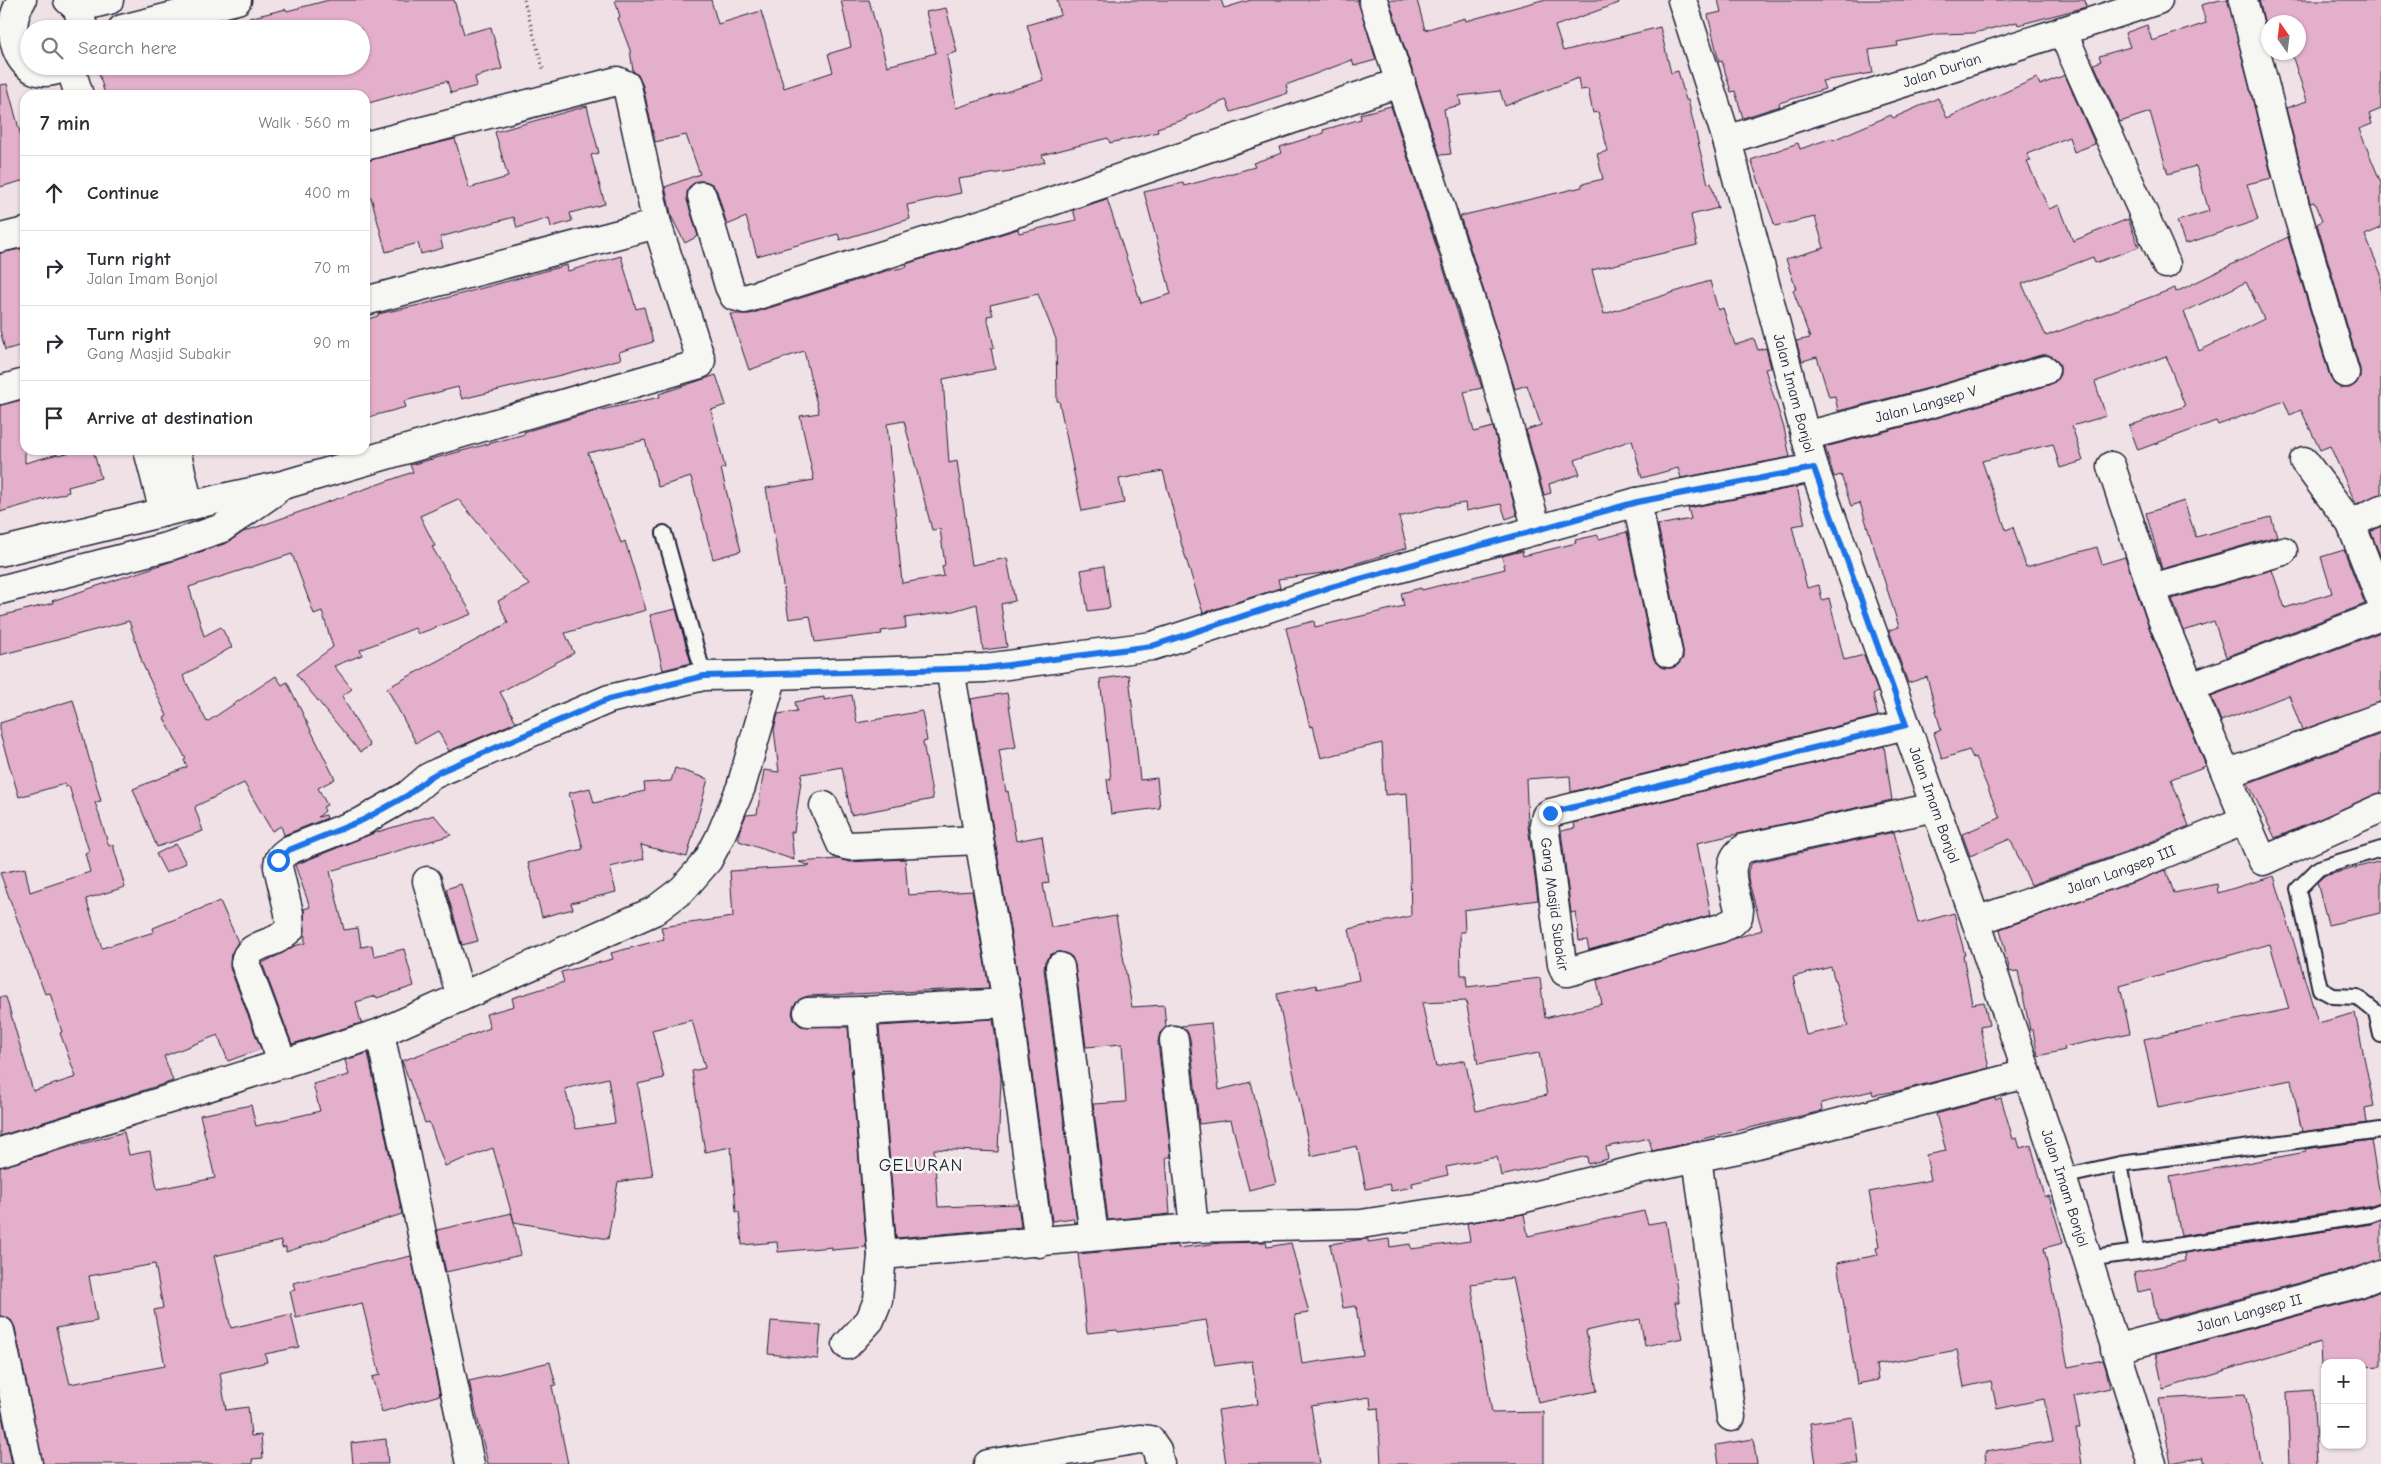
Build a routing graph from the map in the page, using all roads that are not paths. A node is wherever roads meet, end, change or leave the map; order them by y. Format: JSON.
{"nodes":[{"id":1,"x":109,"y":0,"type":"edge"},
{"id":2,"x":236,"y":0,"type":"edge"},
{"id":3,"x":1373,"y":0,"type":"edge"},
{"id":4,"x":1682,"y":0,"type":"edge"},
{"id":5,"x":2158,"y":0,"type":"edge"},
{"id":6,"x":2243,"y":0,"type":"edge"},
{"id":7,"x":14,"y":9,"type":"edge"},
{"id":8,"x":76,"y":12,"type":"edge"},
{"id":9,"x":157,"y":20,"type":"edge"},
{"id":10,"x":2062,"y":31,"type":"junction"},
{"id":11,"x":6,"y":58,"type":"edge"},
{"id":12,"x":20,"y":64,"type":"edge"},
{"id":13,"x":58,"y":75,"type":"edge"},
{"id":14,"x":1401,"y":82,"type":"junction"},
{"id":15,"x":74,"y":90,"type":"edge"},
{"id":16,"x":1727,"y":140,"type":"junction"},
{"id":17,"x":370,"y":145,"type":"edge"},
{"id":18,"x":702,"y":196,"type":"dead end"},
{"id":19,"x":657,"y":224,"type":"junction"},
{"id":20,"x":20,"y":233,"type":"edge"},
{"id":21,"x":0,"y":238,"type":"edge"},
{"id":22,"x":2166,"y":264,"type":"dead end"},
{"id":23,"x":370,"y":301,"type":"edge"},
{"id":24,"x":2045,"y":370,"type":"dead end"},
{"id":25,"x":2344,"y":373,"type":"dead end"},
{"id":26,"x":20,"y":384,"type":"edge"},
{"id":27,"x":0,"y":390,"type":"edge"},
{"id":28,"x":1805,"y":436,"type":"junction"},
{"id":29,"x":152,"y":455,"type":"edge"},
{"id":30,"x":177,"y":455,"type":"edge"},
{"id":31,"x":2304,"y":461,"type":"dead end"},
{"id":32,"x":2111,"y":466,"type":"dead end"},
{"id":33,"x":1814,"y":468,"type":"junction"},
{"id":34,"x":283,"y":486,"type":"junction"},
{"id":35,"x":1637,"y":502,"type":"junction"},
{"id":36,"x":189,"y":506,"type":"junction"},
{"id":37,"x":2381,"y":509,"type":"edge"},
{"id":38,"x":2351,"y":524,"type":"junction"},
{"id":39,"x":222,"y":528,"type":"junction"},
{"id":40,"x":1537,"y":530,"type":"junction"},
{"id":41,"x":664,"y":534,"type":"dead end"},
{"id":42,"x":2283,"y":551,"type":"dead end"},
{"id":43,"x":0,"y":552,"type":"edge"},
{"id":44,"x":2152,"y":588,"type":"junction"},
{"id":45,"x":0,"y":590,"type":"edge"},
{"id":46,"x":2381,"y":601,"type":"edge"},
{"id":47,"x":2381,"y":615,"type":"edge"},
{"id":48,"x":1668,"y":653,"type":"dead end"},
{"id":49,"x":950,"y":669,"type":"junction"},
{"id":50,"x":773,"y":675,"type":"junction"},
{"id":51,"x":704,"y":676,"type":"junction"},
{"id":52,"x":2191,"y":687,"type":"junction"},
{"id":53,"x":2381,"y":717,"type":"edge"},
{"id":54,"x":1906,"y":725,"type":"junction"},
{"id":55,"x":2228,"y":774,"type":"junction"},
{"id":56,"x":824,"y":806,"type":"dead end"},
{"id":57,"x":1935,"y":807,"type":"junction"},
{"id":58,"x":2381,"y":808,"type":"edge"},
{"id":59,"x":2249,"y":829,"type":"junction"},
{"id":60,"x":979,"y":840,"type":"junction"},
{"id":61,"x":2381,"y":849,"type":"edge"},
{"id":62,"x":427,"y":881,"type":"dead end"},
{"id":63,"x":1976,"y":921,"type":"junction"},
{"id":64,"x":1060,"y":967,"type":"dead end"},
{"id":65,"x":461,"y":997,"type":"junction"},
{"id":66,"x":1007,"y":1003,"type":"junction"},
{"id":67,"x":862,"y":1011,"type":"junction"},
{"id":68,"x":808,"y":1012,"type":"dead end"},
{"id":69,"x":380,"y":1033,"type":"junction"},
{"id":70,"x":2381,"y":1035,"type":"edge"},
{"id":71,"x":1174,"y":1040,"type":"dead end"},
{"id":72,"x":284,"y":1064,"type":"junction"},
{"id":73,"x":2026,"y":1074,"type":"junction"},
{"id":74,"x":2381,"y":1130,"type":"edge"},
{"id":75,"x":0,"y":1152,"type":"edge"},
{"id":76,"x":1697,"y":1157,"type":"junction"},
{"id":77,"x":2120,"y":1164,"type":"junction"},
{"id":78,"x":2062,"y":1178,"type":"junction"},
{"id":79,"x":2381,"y":1211,"type":"edge"},
{"id":80,"x":1194,"y":1228,"type":"junction"},
{"id":81,"x":1094,"y":1236,"type":"junction"},
{"id":82,"x":1039,"y":1243,"type":"junction"},
{"id":83,"x":2137,"y":1252,"type":"junction"},
{"id":84,"x":882,"y":1255,"type":"junction"},
{"id":85,"x":2087,"y":1259,"type":"junction"},
{"id":86,"x":2381,"y":1274,"type":"edge"},
{"id":87,"x":0,"y":1331,"type":"edge"},
{"id":88,"x":847,"y":1345,"type":"dead end"},
{"id":89,"x":2115,"y":1349,"type":"junction"},
{"id":90,"x":1731,"y":1417,"type":"dead end"},
{"id":91,"x":28,"y":1464,"type":"edge"},
{"id":92,"x":470,"y":1464,"type":"edge"},
{"id":93,"x":988,"y":1464,"type":"edge"},
{"id":94,"x":1160,"y":1464,"type":"edge"},
{"id":95,"x":2152,"y":1464,"type":"edge"}],
"edges":[{"from":1,"to":8,"type":"street"},
{"from":2,"to":9,"type":"street"},
{"from":3,"to":14,"type":"street"},
{"from":4,"to":16,"type":"street","name":"Jalan Imam Bonjol"},
{"from":5,"to":10,"type":"street","name":"Jalan Durian"},
{"from":6,"to":25,"type":"street"},
{"from":7,"to":11,"type":"street"},
{"from":10,"to":16,"type":"street","name":"Jalan Durian"},
{"from":10,"to":22,"type":"street"},
{"from":11,"to":12,"type":"street"},
{"from":13,"to":15,"type":"street"},
{"from":14,"to":18,"type":"street"},
{"from":14,"to":40,"type":"street"},
{"from":16,"to":28,"type":"street","name":"Jalan Imam Bonjol"},
{"from":17,"to":19,"type":"street"},
{"from":19,"to":23,"type":"street"},
{"from":19,"to":34,"type":"street"},
{"from":20,"to":21,"type":"street"},
{"from":24,"to":28,"type":"street","name":"Jalan Langsep V"},
{"from":26,"to":27,"type":"street"},
{"from":28,"to":33,"type":"street","name":"Jalan Imam Bonjol"},
{"from":29,"to":36,"type":"street"},
{"from":30,"to":36,"type":"street"},
{"from":31,"to":38,"type":"street"},
{"from":32,"to":44,"type":"street"},
{"from":33,"to":35,"type":"street"},
{"from":33,"to":54,"type":"street","name":"Jalan Imam Bonjol"},
{"from":34,"to":36,"type":"street"},
{"from":34,"to":39,"type":"street"},
{"from":35,"to":40,"type":"street"},
{"from":35,"to":48,"type":"street"},
{"from":36,"to":39,"type":"street"},
{"from":36,"to":43,"type":"street"},
{"from":37,"to":38,"type":"street"},
{"from":38,"to":46,"type":"street"},
{"from":39,"to":45,"type":"street"},
{"from":40,"to":49,"type":"street"},
{"from":41,"to":51,"type":"lane"},
{"from":42,"to":44,"type":"street"},
{"from":44,"to":52,"type":"street"},
{"from":47,"to":52,"type":"street"},
{"from":49,"to":50,"type":"street"},
{"from":49,"to":60,"type":"street"},
{"from":50,"to":51,"type":"street"},
{"from":50,"to":65,"type":"street"},
{"from":51,"to":72,"type":"street"},
{"from":52,"to":55,"type":"street"},
{"from":53,"to":55,"type":"street"},
{"from":54,"to":57,"type":"street","name":"Jalan Imam Bonjol"},
{"from":54,"to":57,"type":"street","name":"Gang Masjid Subakir"},
{"from":55,"to":59,"type":"street"},
{"from":56,"to":60,"type":"street"},
{"from":57,"to":63,"type":"street","name":"Jalan Imam Bonjol"},
{"from":58,"to":59,"type":"street"},
{"from":59,"to":63,"type":"street","name":"Jalan Langsep III"},
{"from":60,"to":66,"type":"street"},
{"from":61,"to":70,"type":"lane"},
{"from":62,"to":65,"type":"street"},
{"from":63,"to":73,"type":"street","name":"Jalan Imam Bonjol"},
{"from":64,"to":81,"type":"street"},
{"from":65,"to":69,"type":"street"},
{"from":66,"to":67,"type":"street"},
{"from":66,"to":82,"type":"street"},
{"from":67,"to":68,"type":"street"},
{"from":67,"to":84,"type":"street"},
{"from":69,"to":72,"type":"street"},
{"from":69,"to":92,"type":"street"},
{"from":71,"to":80,"type":"street"},
{"from":72,"to":75,"type":"street"},
{"from":73,"to":76,"type":"street"},
{"from":73,"to":78,"type":"street","name":"Jalan Imam Bonjol"},
{"from":74,"to":77,"type":"lane"},
{"from":76,"to":80,"type":"street"},
{"from":76,"to":90,"type":"street"},
{"from":77,"to":78,"type":"lane"},
{"from":77,"to":83,"type":"lane"},
{"from":78,"to":85,"type":"street","name":"Jalan Imam Bonjol"},
{"from":79,"to":83,"type":"lane"},
{"from":80,"to":81,"type":"street"},
{"from":81,"to":82,"type":"street"},
{"from":82,"to":84,"type":"street"},
{"from":83,"to":85,"type":"lane"},
{"from":84,"to":88,"type":"street"},
{"from":85,"to":89,"type":"street","name":"Jalan Imam Bonjol"},
{"from":86,"to":89,"type":"street","name":"Jalan Langsep II"},
{"from":87,"to":91,"type":"street"},
{"from":89,"to":95,"type":"street","name":"Jalan Imam Bonjol"},
{"from":93,"to":94,"type":"street"}]}
